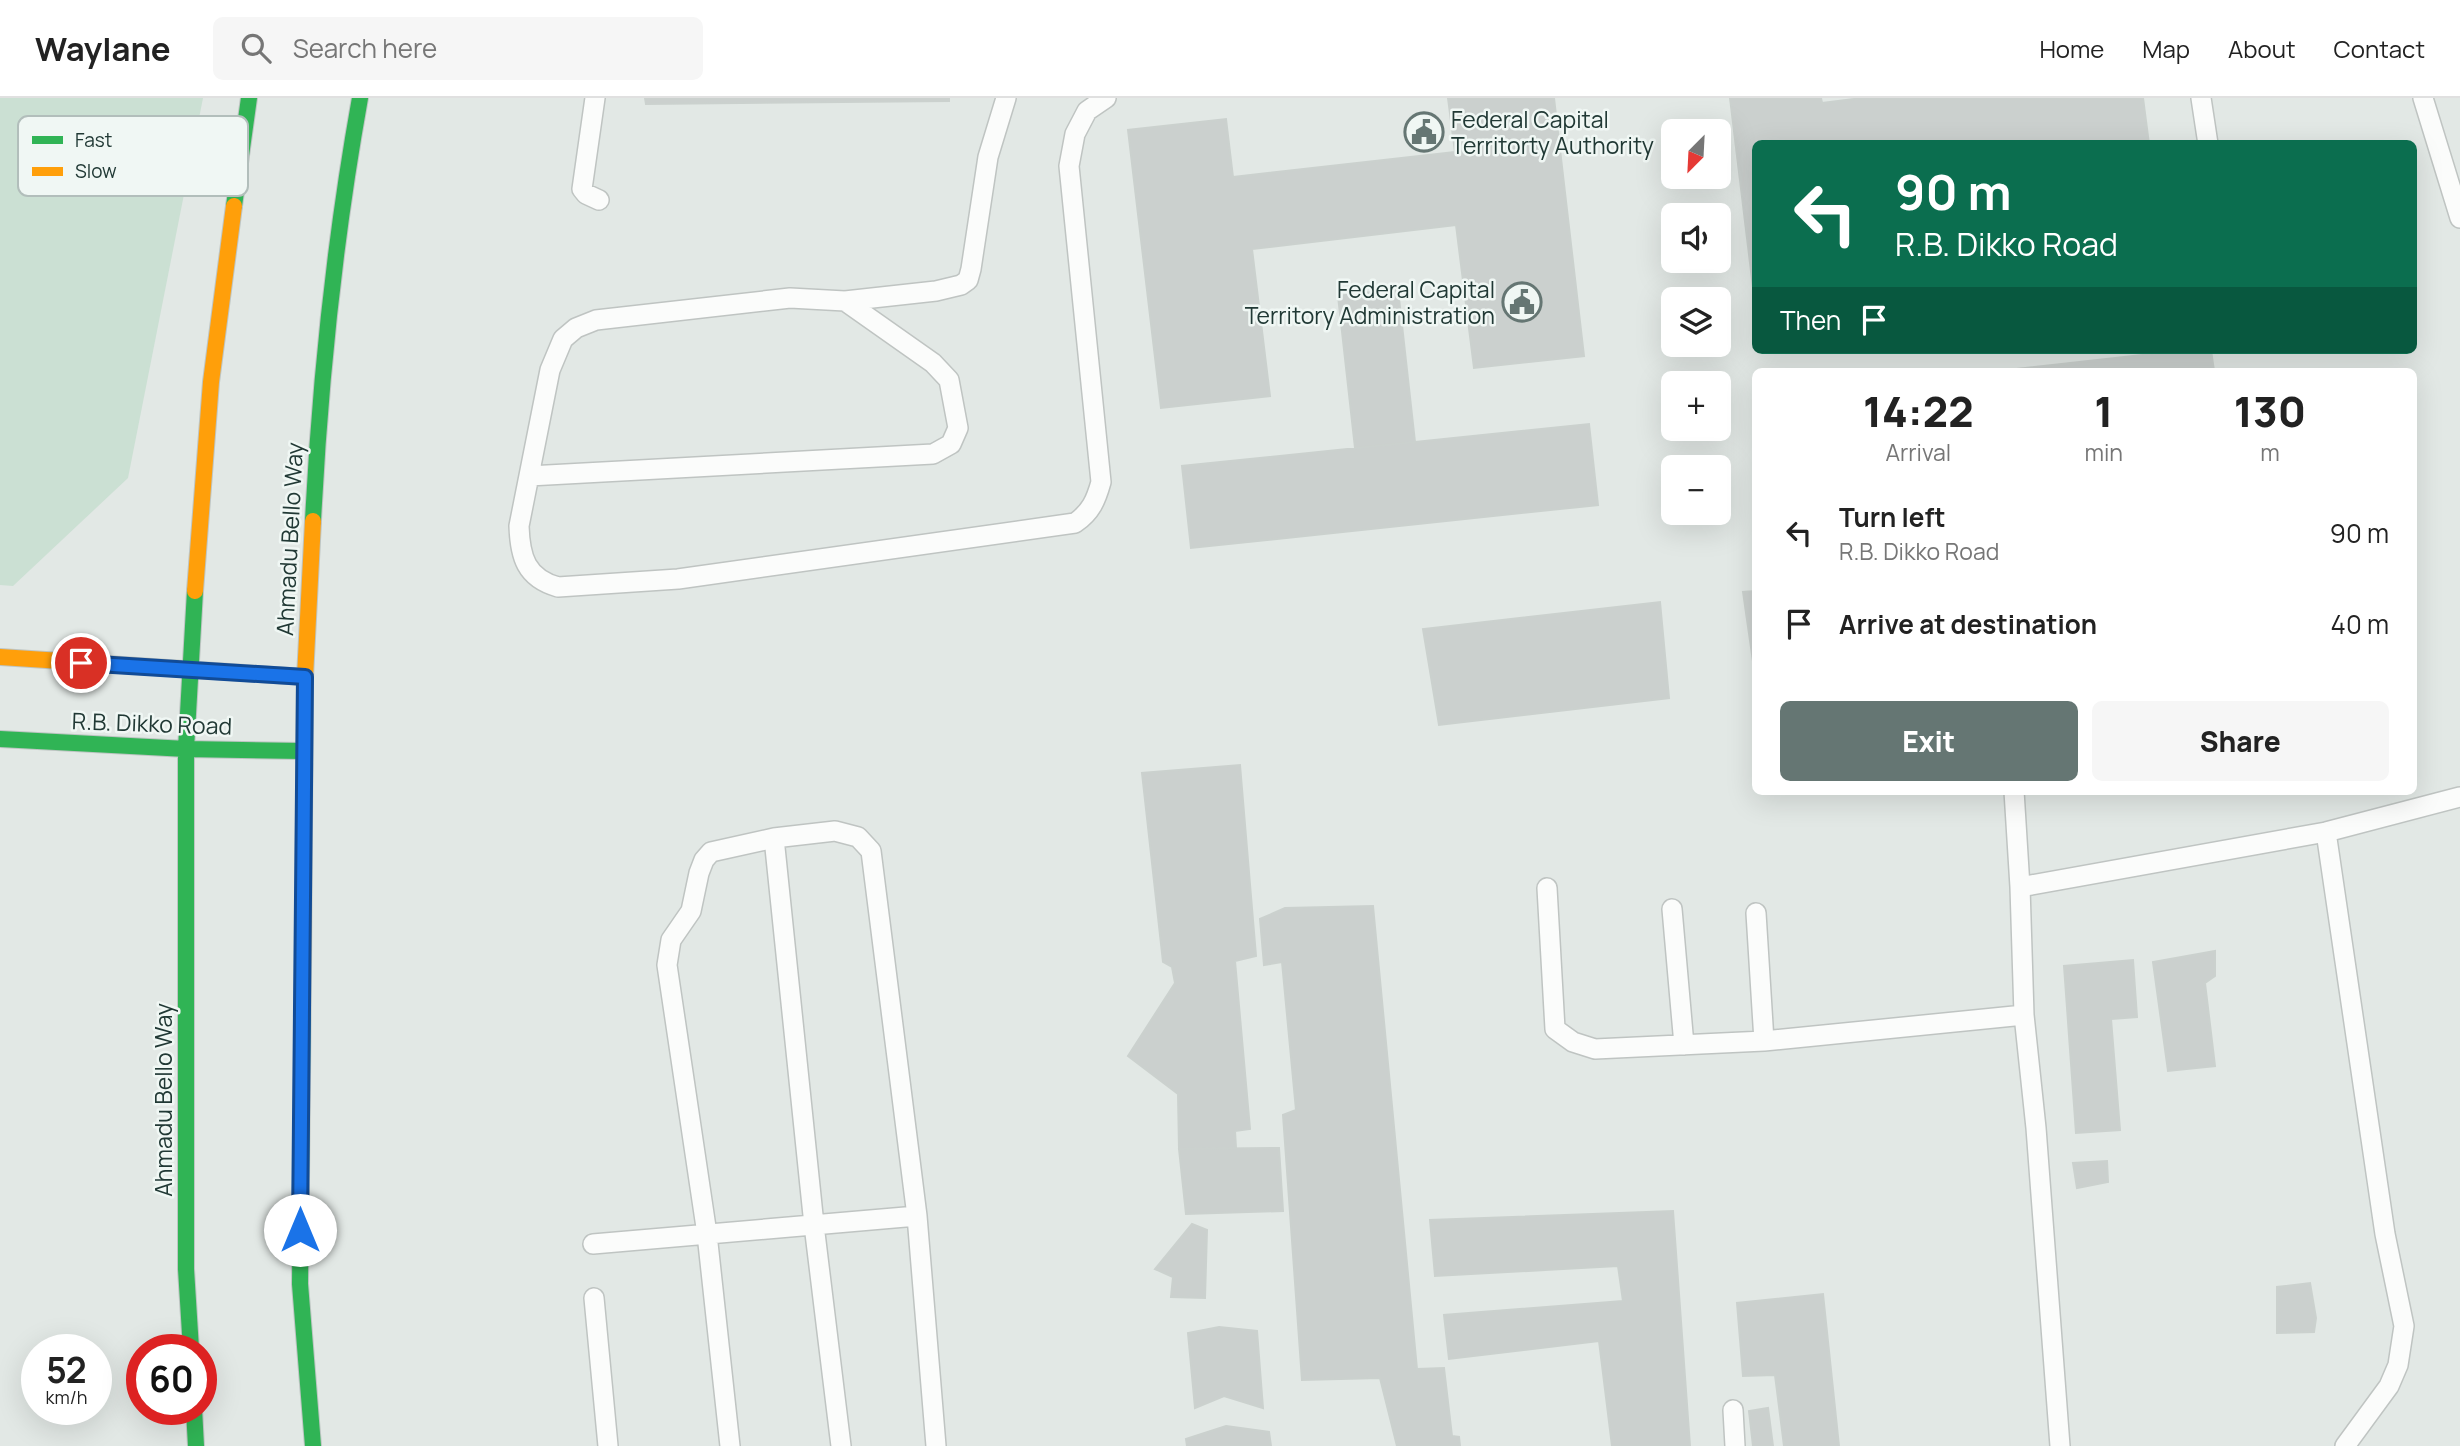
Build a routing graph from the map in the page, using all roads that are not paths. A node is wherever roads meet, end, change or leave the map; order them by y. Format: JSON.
{"nodes":[{"id":1,"x":249,"y":98,"type":"edge"},
{"id":2,"x":360,"y":98,"type":"edge"},
{"id":3,"x":595,"y":98,"type":"edge"},
{"id":4,"x":1006,"y":98,"type":"edge"},
{"id":5,"x":1105,"y":98,"type":"edge"},
{"id":6,"x":2201,"y":98,"type":"edge"},
{"id":7,"x":2423,"y":98,"type":"edge"},
{"id":8,"x":245,"y":116,"type":"edge"},
{"id":9,"x":2207,"y":140,"type":"edge"},
{"id":10,"x":234,"y":196,"type":"edge"},
{"id":11,"x":600,"y":200,"type":"dead end"},
{"id":12,"x":2460,"y":218,"type":"edge"},
{"id":13,"x":845,"y":301,"type":"junction"},
{"id":14,"x":529,"y":476,"type":"junction"},
{"id":15,"x":0,"y":657,"type":"edge"},
{"id":16,"x":189,"y":670,"type":"junction"},
{"id":17,"x":305,"y":677,"type":"junction"},
{"id":18,"x":0,"y":739,"type":"edge"},
{"id":19,"x":186,"y":749,"type":"junction"},
{"id":20,"x":303,"y":751,"type":"junction"},
{"id":21,"x":2014,"y":795,"type":"edge"},
{"id":22,"x":2460,"y":797,"type":"edge"},
{"id":23,"x":2326,"y":832,"type":"junction"},
{"id":24,"x":774,"y":838,"type":"junction"},
{"id":25,"x":2020,"y":887,"type":"junction"},
{"id":26,"x":1547,"y":888,"type":"dead end"},
{"id":27,"x":1672,"y":909,"type":"dead end"},
{"id":28,"x":1756,"y":913,"type":"dead end"},
{"id":29,"x":2024,"y":1015,"type":"junction"},
{"id":30,"x":1764,"y":1041,"type":"junction"},
{"id":31,"x":1684,"y":1045,"type":"junction"},
{"id":32,"x":917,"y":1216,"type":"junction"},
{"id":33,"x":814,"y":1225,"type":"junction"},
{"id":34,"x":707,"y":1234,"type":"junction"},
{"id":35,"x":593,"y":1244,"type":"dead end"},
{"id":36,"x":594,"y":1298,"type":"dead end"},
{"id":37,"x":190,"y":1334,"type":"edge"},
{"id":38,"x":1733,"y":1410,"type":"dead end"},
{"id":39,"x":195,"y":1425,"type":"edge"},
{"id":40,"x":196,"y":1446,"type":"edge"},
{"id":41,"x":313,"y":1446,"type":"edge"},
{"id":42,"x":608,"y":1446,"type":"edge"},
{"id":43,"x":730,"y":1446,"type":"edge"},
{"id":44,"x":841,"y":1446,"type":"edge"},
{"id":45,"x":936,"y":1446,"type":"edge"},
{"id":46,"x":1735,"y":1446,"type":"edge"},
{"id":47,"x":2060,"y":1446,"type":"edge"},
{"id":48,"x":2345,"y":1446,"type":"edge"}],
"edges":[{"from":1,"to":8,"type":"main road","name":"Ahmadu Bello Way"},
{"from":2,"to":17,"type":"main road","name":"Ahmadu Bello Way"},
{"from":3,"to":11,"type":"lane"},
{"from":4,"to":13,"type":"lane"},
{"from":5,"to":14,"type":"lane"},
{"from":6,"to":9,"type":"lane"},
{"from":7,"to":12,"type":"lane"},
{"from":10,"to":16,"type":"main road","name":"Ahmadu Bello Way"},
{"from":13,"to":14,"type":"lane"},
{"from":13,"to":14,"type":"lane"},
{"from":15,"to":16,"type":"main road"},
{"from":16,"to":17,"type":"main road"},
{"from":16,"to":19,"type":"main road","name":"Ahmadu Bello Way"},
{"from":17,"to":20,"type":"main road","name":"Ahmadu Bello Way"},
{"from":18,"to":19,"type":"main road","name":"R.B. Dikko Road"},
{"from":19,"to":20,"type":"main road","name":"R.B. Dikko Road"},
{"from":19,"to":37,"type":"main road","name":"Ahmadu Bello Way"},
{"from":20,"to":41,"type":"main road","name":"Ahmadu Bello Way"},
{"from":21,"to":25,"type":"lane"},
{"from":22,"to":23,"type":"lane"},
{"from":23,"to":25,"type":"lane"},
{"from":23,"to":48,"type":"lane"},
{"from":24,"to":32,"type":"lane"},
{"from":24,"to":33,"type":"lane"},
{"from":24,"to":34,"type":"lane"},
{"from":25,"to":29,"type":"lane"},
{"from":26,"to":31,"type":"lane"},
{"from":27,"to":31,"type":"lane"},
{"from":28,"to":30,"type":"lane"},
{"from":29,"to":30,"type":"lane"},
{"from":29,"to":47,"type":"lane"},
{"from":30,"to":31,"type":"lane"},
{"from":32,"to":33,"type":"lane"},
{"from":32,"to":45,"type":"lane"},
{"from":33,"to":34,"type":"lane"},
{"from":33,"to":44,"type":"lane"},
{"from":34,"to":35,"type":"lane"},
{"from":34,"to":43,"type":"lane"},
{"from":36,"to":42,"type":"lane"},
{"from":38,"to":46,"type":"lane"},
{"from":39,"to":40,"type":"main road"}]}
